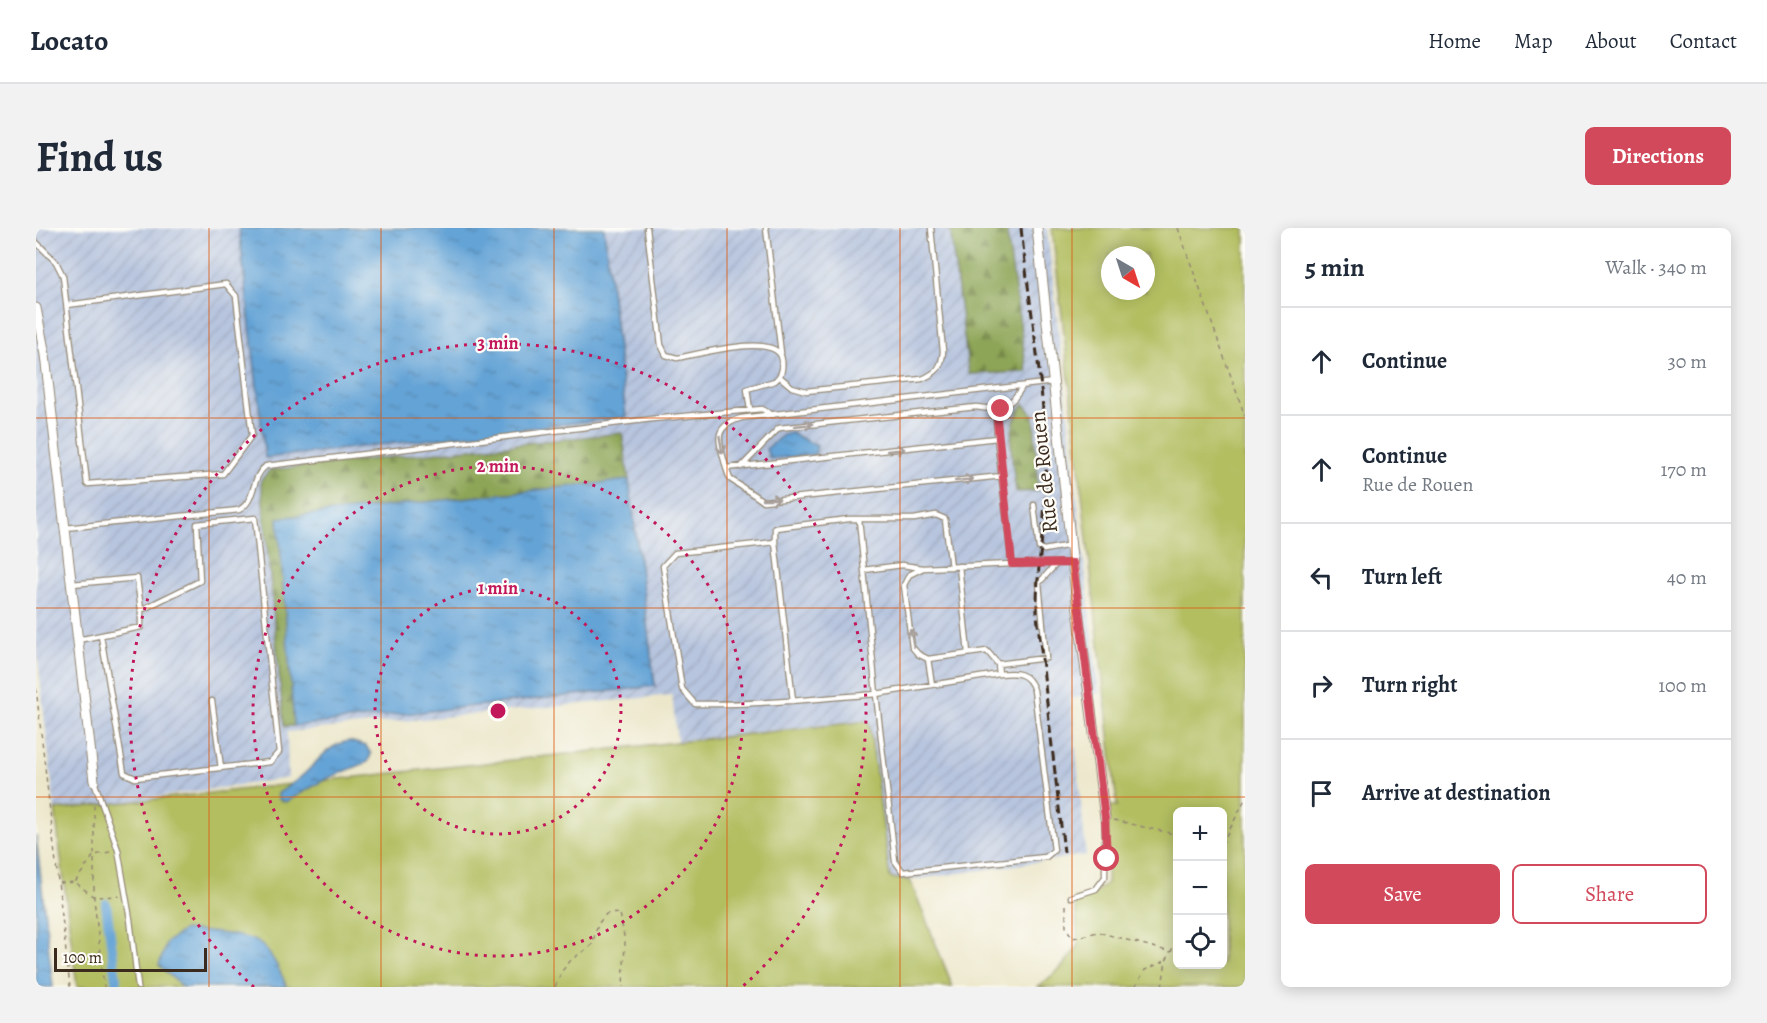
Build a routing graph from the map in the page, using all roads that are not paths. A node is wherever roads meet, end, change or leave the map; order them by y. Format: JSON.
{"nodes":[{"id":1,"x":647,"y":228,"type":"edge"},
{"id":2,"x":766,"y":228,"type":"edge"},
{"id":3,"x":931,"y":228,"type":"edge"},
{"id":4,"x":1037,"y":228,"type":"edge"},
{"id":5,"x":36,"y":242,"type":"edge"},
{"id":6,"x":67,"y":305,"type":"junction"},
{"id":7,"x":36,"y":308,"type":"edge"},
{"id":8,"x":781,"y":355,"type":"junction"},
{"id":9,"x":780,"y":377,"type":"junction"},
{"id":10,"x":1054,"y":382,"type":"junction"},
{"id":11,"x":1022,"y":386,"type":"junction"},
{"id":12,"x":750,"y":410,"type":"junction"},
{"id":13,"x":996,"y":410,"type":"junction"},
{"id":14,"x":773,"y":414,"type":"junction"},
{"id":15,"x":997,"y":438,"type":"junction"},
{"id":16,"x":741,"y":467,"type":"junction"},
{"id":17,"x":726,"y":468,"type":"junction"},
{"id":18,"x":1002,"y":476,"type":"junction"},
{"id":19,"x":1034,"y":505,"type":"dead end"},
{"id":20,"x":859,"y":519,"type":"junction"},
{"id":21,"x":65,"y":528,"type":"junction"},
{"id":22,"x":775,"y":542,"type":"junction"},
{"id":23,"x":1071,"y":545,"type":"junction"},
{"id":24,"x":1073,"y":563,"type":"junction"},
{"id":25,"x":1012,"y":564,"type":"junction"},
{"id":26,"x":1056,"y":564,"type":"junction"},
{"id":27,"x":951,"y":567,"type":"junction"},
{"id":28,"x":959,"y":567,"type":"junction"},
{"id":29,"x":923,"y":568,"type":"junction"},
{"id":30,"x":864,"y":570,"type":"junction"},
{"id":31,"x":72,"y":584,"type":"junction"},
{"id":32,"x":141,"y":610,"type":"junction"},
{"id":33,"x":100,"y":636,"type":"junction"},
{"id":34,"x":78,"y":640,"type":"junction"},
{"id":35,"x":968,"y":653,"type":"junction"},
{"id":36,"x":928,"y":659,"type":"junction"},
{"id":37,"x":998,"y":664,"type":"junction"},
{"id":38,"x":999,"y":674,"type":"junction"},
{"id":39,"x":932,"y":685,"type":"junction"},
{"id":40,"x":876,"y":694,"type":"junction"},
{"id":41,"x":212,"y":701,"type":"dead end"},
{"id":42,"x":793,"y":701,"type":"junction"},
{"id":43,"x":221,"y":768,"type":"junction"},
{"id":44,"x":94,"y":781,"type":"joint"},
{"id":45,"x":1105,"y":818,"type":"joint"},
{"id":46,"x":1071,"y":897,"type":"road end"},
{"id":47,"x":138,"y":987,"type":"edge"}],
"edges":[{"from":1,"to":8,"type":"lane"},
{"from":2,"to":8,"type":"lane"},
{"from":3,"to":9,"type":"lane"},
{"from":4,"to":10,"type":"street","name":"Rue de Rouen"},
{"from":5,"to":6,"type":"lane"},
{"from":6,"to":6,"type":"lane"},
{"from":7,"to":21,"type":"street"},
{"from":8,"to":9,"type":"lane"},
{"from":9,"to":12,"type":"lane"},
{"from":10,"to":11,"type":"lane"},
{"from":10,"to":23,"type":"street","name":"Rue de Rouen"},
{"from":11,"to":13,"type":"lane"},
{"from":11,"to":14,"type":"lane"},
{"from":12,"to":14,"type":"lane"},
{"from":12,"to":21,"type":"lane"},
{"from":13,"to":15,"type":"lane"},
{"from":16,"to":13,"type":"lane","one_way":true},
{"from":14,"to":17,"type":"lane","one_way":true},
{"from":16,"to":15,"type":"lane","one_way":true},
{"from":15,"to":18,"type":"lane"},
{"from":16,"to":17,"type":"lane"},
{"from":17,"to":18,"type":"lane","one_way":true},
{"from":18,"to":25,"type":"lane"},
{"from":19,"to":23,"type":"lane"},
{"from":20,"to":22,"type":"lane"},
{"from":20,"to":27,"type":"lane"},
{"from":20,"to":30,"type":"lane"},
{"from":21,"to":31,"type":"street"},
{"from":22,"to":42,"type":"lane"},
{"from":22,"to":42,"type":"lane"},
{"from":23,"to":24,"type":"street","name":"Rue de Rouen"},
{"from":24,"to":26,"type":"lane"},
{"from":24,"to":45,"type":"street","name":"Rue de Rouen"},
{"from":25,"to":26,"type":"lane"},
{"from":25,"to":28,"type":"lane"},
{"from":26,"to":37,"type":"lane"},
{"from":27,"to":28,"type":"lane"},
{"from":27,"to":29,"type":"lane"},
{"from":28,"to":35,"type":"lane"},
{"from":29,"to":30,"type":"lane"},
{"from":36,"to":29,"type":"lane","one_way":true},
{"from":30,"to":40,"type":"lane"},
{"from":31,"to":32,"type":"lane"},
{"from":31,"to":34,"type":"street"},
{"from":32,"to":33,"type":"lane"},
{"from":32,"to":43,"type":"lane"},
{"from":33,"to":34,"type":"lane"},
{"from":33,"to":43,"type":"lane"},
{"from":34,"to":44,"type":"street"},
{"from":35,"to":36,"type":"lane"},
{"from":35,"to":37,"type":"lane"},
{"from":36,"to":39,"type":"lane"},
{"from":37,"to":38,"type":"lane"},
{"from":38,"to":39,"type":"lane"},
{"from":38,"to":40,"type":"lane"},
{"from":39,"to":40,"type":"lane"},
{"from":40,"to":42,"type":"lane"},
{"from":41,"to":43,"type":"lane"},
{"from":44,"to":47,"type":"lane"},
{"from":45,"to":46,"type":"lane"}]}
